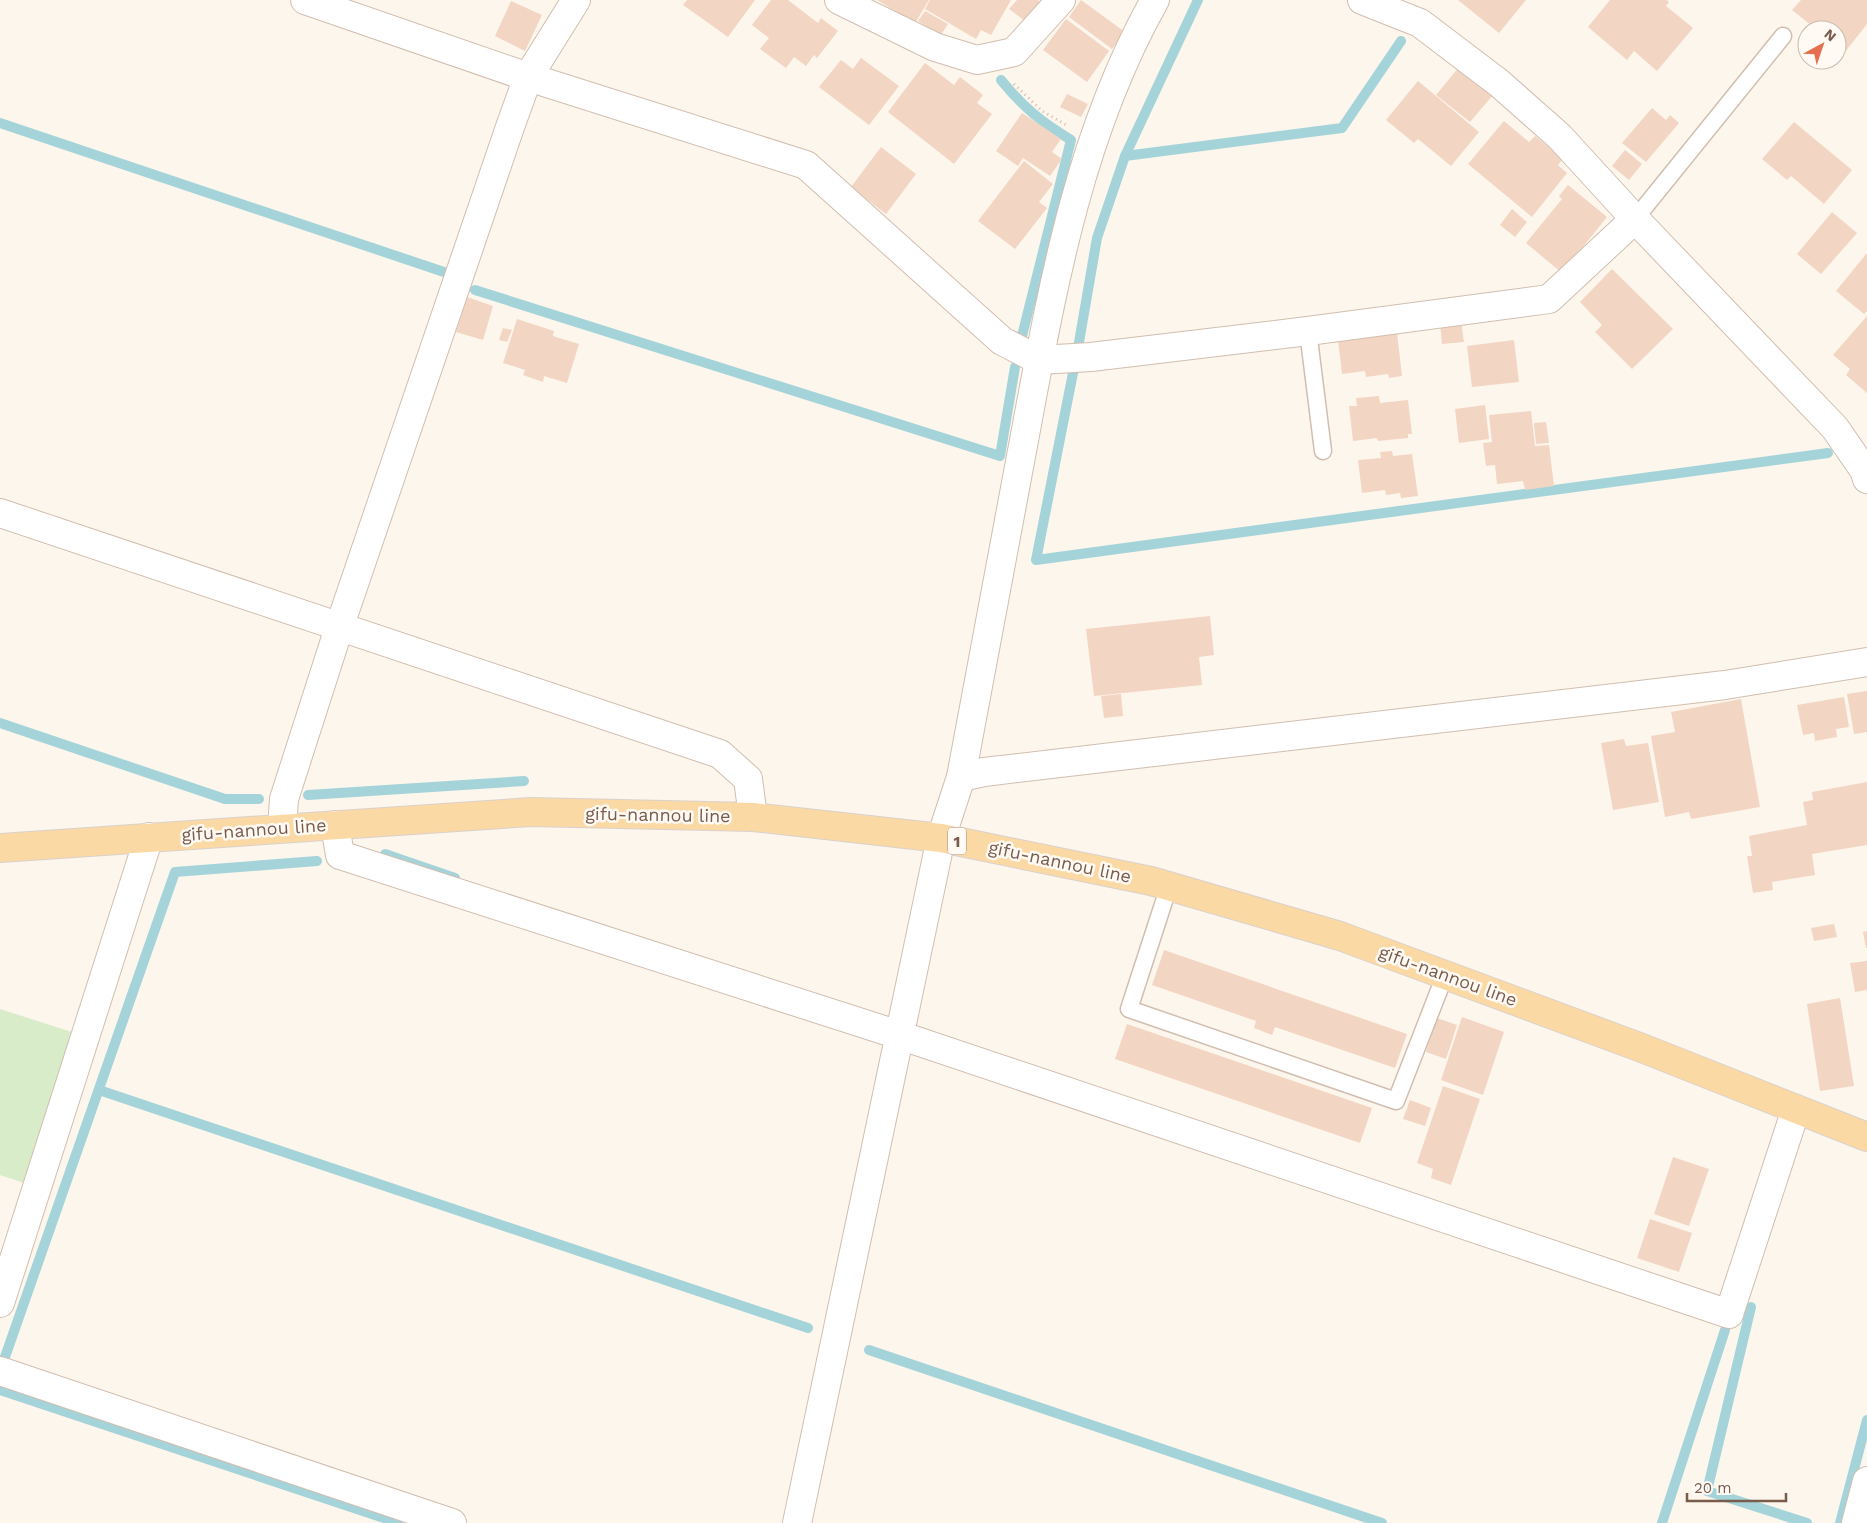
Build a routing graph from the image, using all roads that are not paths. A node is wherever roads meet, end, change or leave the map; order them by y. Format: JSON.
{"nodes":[{"id":1,"x":305,"y":0,"type":"edge"},
{"id":2,"x":576,"y":0,"type":"edge"},
{"id":3,"x":839,"y":0,"type":"edge"},
{"id":4,"x":1155,"y":0,"type":"edge"},
{"id":5,"x":1362,"y":0,"type":"edge"},
{"id":6,"x":1056,"y":2,"type":"edge"},
{"id":7,"x":1408,"y":8,"type":"edge"},
{"id":8,"x":1783,"y":36,"type":"dead end"},
{"id":9,"x":528,"y":77,"type":"junction"},
{"id":10,"x":1635,"y":219,"type":"junction"},
{"id":11,"x":1308,"y":331,"type":"junction"},
{"id":12,"x":1039,"y":360,"type":"junction"},
{"id":13,"x":1323,"y":451,"type":"dead end"},
{"id":14,"x":1866,"y":473,"type":"edge"},
{"id":15,"x":0,"y":513,"type":"edge"},
{"id":16,"x":339,"y":628,"type":"junction"},
{"id":17,"x":1867,"y":662,"type":"edge"},
{"id":18,"x":961,"y":777,"type":"junction"},
{"id":19,"x":753,"y":818,"type":"junction"},
{"id":20,"x":335,"y":825,"type":"junction"},
{"id":21,"x":282,"y":828,"type":"junction"},
{"id":22,"x":149,"y":838,"type":"junction"},
{"id":23,"x":941,"y":838,"type":"junction"},
{"id":24,"x":0,"y":848,"type":"edge"},
{"id":25,"x":1169,"y":886,"type":"junction"},
{"id":26,"x":1444,"y":975,"type":"junction"},
{"id":27,"x":900,"y":1036,"type":"junction"},
{"id":28,"x":1796,"y":1109,"type":"junction"},
{"id":29,"x":1867,"y":1137,"type":"edge"},
{"id":30,"x":0,"y":1303,"type":"edge"},
{"id":31,"x":0,"y":1371,"type":"edge"},
{"id":32,"x":1867,"y":1481,"type":"edge"},
{"id":33,"x":452,"y":1523,"type":"edge"},
{"id":34,"x":797,"y":1523,"type":"edge"},
{"id":35,"x":1859,"y":1523,"type":"edge"}],
"edges":[{"from":1,"to":9,"type":"street"},
{"from":2,"to":9,"type":"street"},
{"from":3,"to":6,"type":"street"},
{"from":4,"to":12,"type":"street"},
{"from":5,"to":7,"type":"street"},
{"from":7,"to":10,"type":"street"},
{"from":8,"to":10,"type":"lane"},
{"from":9,"to":12,"type":"street"},
{"from":9,"to":16,"type":"street"},
{"from":10,"to":11,"type":"street"},
{"from":10,"to":14,"type":"street"},
{"from":11,"to":12,"type":"street"},
{"from":11,"to":13,"type":"lane"},
{"from":12,"to":18,"type":"street"},
{"from":15,"to":16,"type":"street"},
{"from":16,"to":19,"type":"street"},
{"from":16,"to":21,"type":"street"},
{"from":17,"to":18,"type":"street"},
{"from":18,"to":23,"type":"street"},
{"from":19,"to":20,"type":"main road","name":"gifu-nannou line","number":"1"},
{"from":19,"to":23,"type":"main road","name":"gifu-nannou line","number":"1"},
{"from":20,"to":21,"type":"main road","name":"gifu-nannou line","number":"1"},
{"from":20,"to":27,"type":"street"},
{"from":21,"to":22,"type":"main road","name":"gifu-nannou line","number":"1"},
{"from":22,"to":24,"type":"main road","name":"gifu-nannou line","number":"1"},
{"from":22,"to":30,"type":"street"},
{"from":23,"to":25,"type":"main road","name":"gifu-nannou line","number":"1"},
{"from":23,"to":27,"type":"street"},
{"from":25,"to":26,"type":"main road","name":"gifu-nannou line","number":"1"},
{"from":25,"to":26,"type":"lane"},
{"from":26,"to":28,"type":"main road","name":"gifu-nannou line","number":"1"},
{"from":27,"to":28,"type":"street"},
{"from":27,"to":34,"type":"street"},
{"from":28,"to":29,"type":"main road","name":"gifu-nannou line","number":"1"},
{"from":31,"to":33,"type":"street"},
{"from":32,"to":35,"type":"street"}]}
